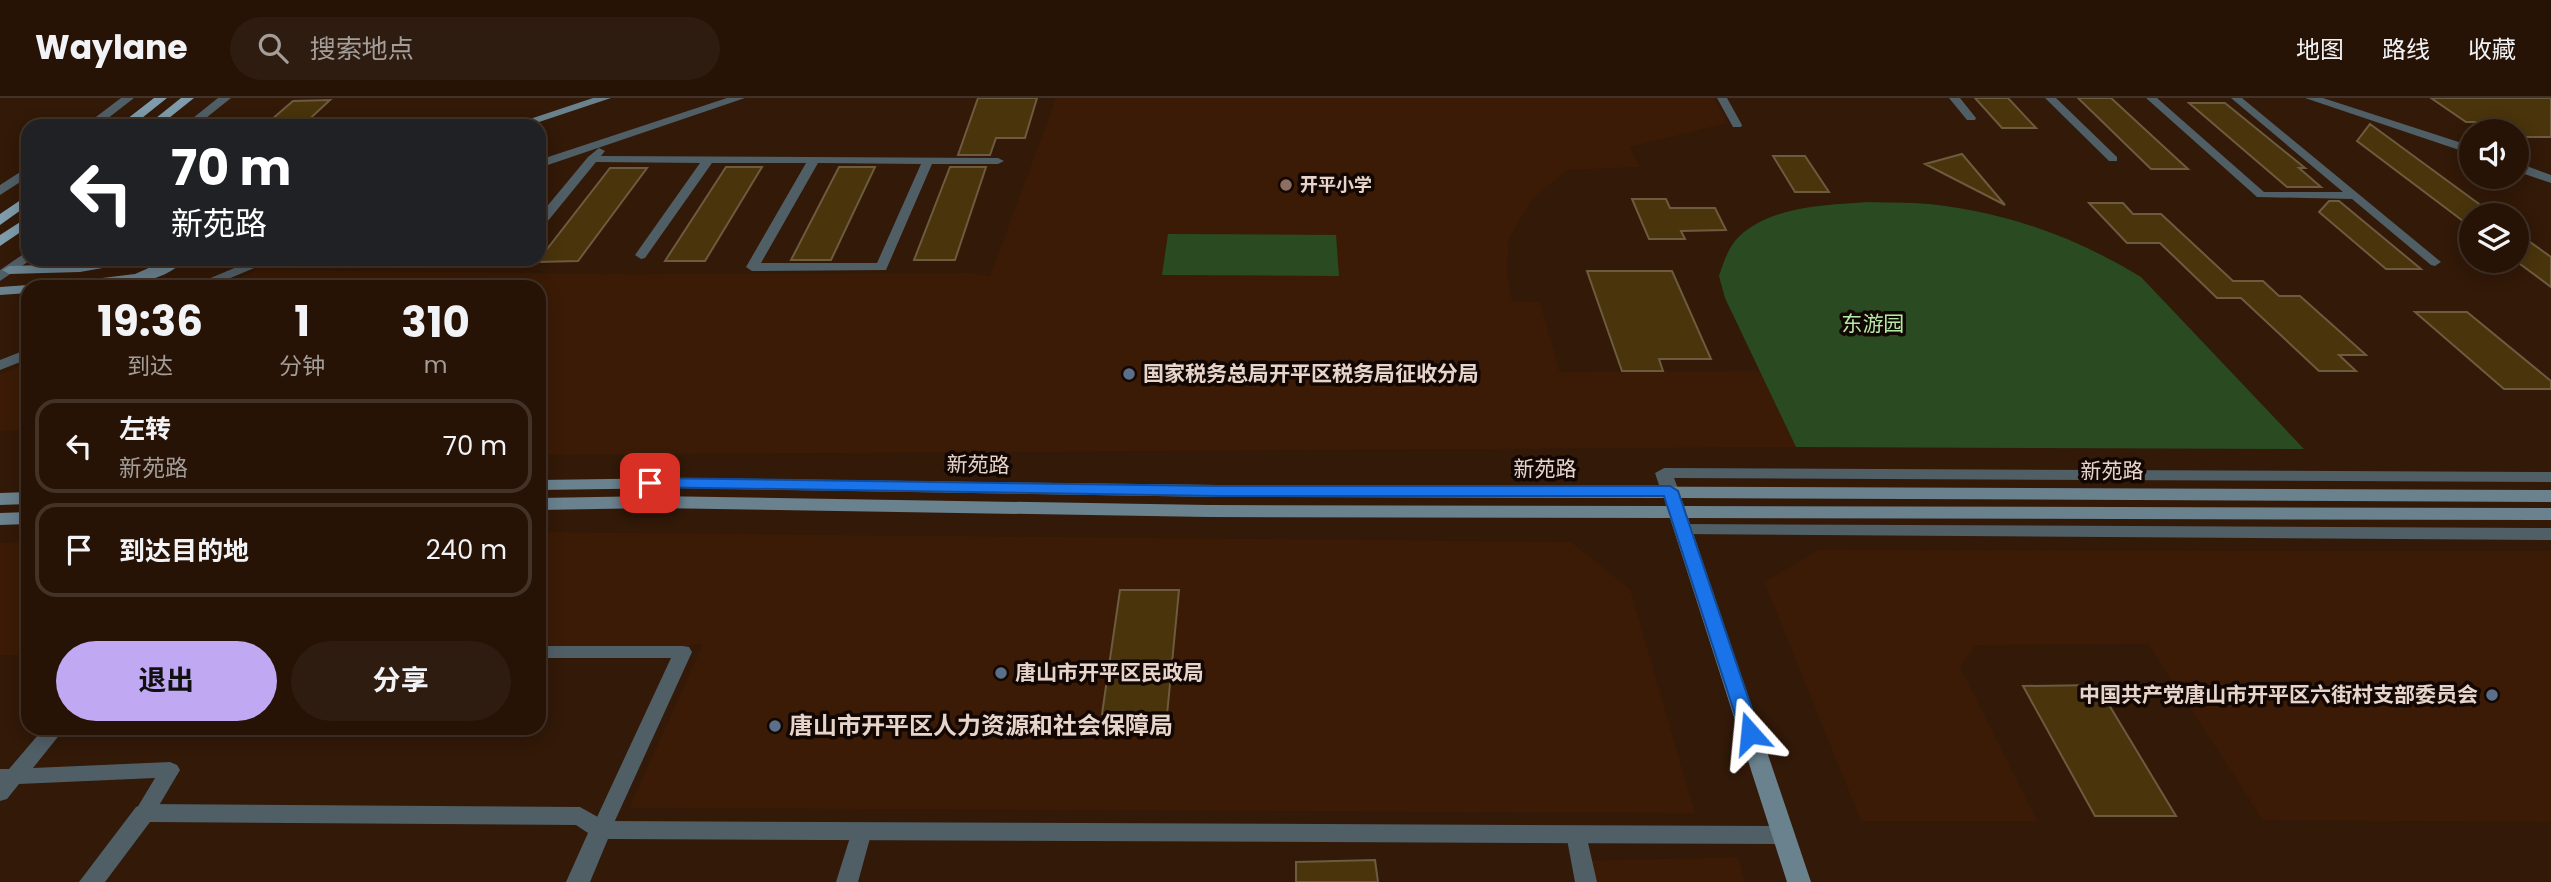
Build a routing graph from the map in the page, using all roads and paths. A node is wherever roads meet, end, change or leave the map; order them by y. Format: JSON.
{"nodes":[{"id":1,"x":128,"y":98,"type":"edge"},
{"id":2,"x":161,"y":98,"type":"edge"},
{"id":3,"x":188,"y":98,"type":"edge"},
{"id":4,"x":225,"y":98,"type":"edge"},
{"id":5,"x":605,"y":98,"type":"edge"},
{"id":6,"x":739,"y":98,"type":"edge"},
{"id":7,"x":1722,"y":98,"type":"edge"},
{"id":8,"x":1954,"y":98,"type":"edge"},
{"id":9,"x":2050,"y":98,"type":"edge"},
{"id":10,"x":2151,"y":98,"type":"edge"},
{"id":11,"x":2236,"y":98,"type":"edge"},
{"id":12,"x":2311,"y":98,"type":"edge"},
{"id":13,"x":1971,"y":118,"type":"dead end"},
{"id":14,"x":100,"y":119,"type":"edge"},
{"id":15,"x":133,"y":119,"type":"edge"},
{"id":16,"x":161,"y":119,"type":"edge"},
{"id":17,"x":199,"y":119,"type":"edge"},
{"id":18,"x":538,"y":119,"type":"edge"},
{"id":19,"x":1737,"y":125,"type":"dead end"},
{"id":20,"x":607,"y":141,"type":"junction"},
{"id":21,"x":2459,"y":146,"type":"edge"},
{"id":22,"x":592,"y":159,"type":"junction"},
{"id":23,"x":2113,"y":159,"type":"dead end"},
{"id":24,"x":708,"y":160,"type":"junction"},
{"id":25,"x":814,"y":160,"type":"junction"},
{"id":26,"x":928,"y":161,"type":"junction"},
{"id":27,"x":998,"y":161,"type":"dead end"},
{"id":28,"x":546,"y":162,"type":"edge"},
{"id":29,"x":2529,"y":171,"type":"edge"},
{"id":30,"x":21,"y":176,"type":"edge"},
{"id":31,"x":2551,"y":179,"type":"edge"},
{"id":32,"x":0,"y":191,"type":"edge"},
{"id":33,"x":2354,"y":196,"type":"junction"},
{"id":34,"x":21,"y":204,"type":"edge"},
{"id":35,"x":546,"y":216,"type":"edge"},
{"id":36,"x":0,"y":221,"type":"edge"},
{"id":37,"x":21,"y":226,"type":"edge"},
{"id":38,"x":0,"y":242,"type":"edge"},
{"id":39,"x":641,"y":255,"type":"dead end"},
{"id":40,"x":21,"y":261,"type":"edge"},
{"id":41,"x":2435,"y":261,"type":"dead end"},
{"id":42,"x":91,"y":266,"type":"edge"},
{"id":43,"x":171,"y":266,"type":"edge"},
{"id":44,"x":252,"y":266,"type":"edge"},
{"id":45,"x":5,"y":274,"type":"edge"},
{"id":46,"x":115,"y":280,"type":"edge"},
{"id":47,"x":214,"y":280,"type":"edge"},
{"id":48,"x":21,"y":290,"type":"edge"},
{"id":49,"x":0,"y":291,"type":"edge"},
{"id":50,"x":21,"y":357,"type":"edge"},
{"id":51,"x":0,"y":365,"type":"edge"},
{"id":52,"x":2551,"y":477,"type":"edge"},
{"id":53,"x":546,"y":485,"type":"edge"},
{"id":54,"x":2551,"y":496,"type":"edge"},
{"id":55,"x":21,"y":498,"type":"edge"},
{"id":56,"x":0,"y":499,"type":"edge"},
{"id":57,"x":546,"y":503,"type":"edge"},
{"id":58,"x":1676,"y":511,"type":"junction"},
{"id":59,"x":2551,"y":514,"type":"edge"},
{"id":60,"x":21,"y":518,"type":"edge"},
{"id":61,"x":0,"y":519,"type":"edge"},
{"id":62,"x":2551,"y":534,"type":"edge"},
{"id":63,"x":546,"y":652,"type":"edge"},
{"id":64,"x":48,"y":735,"type":"edge"},
{"id":65,"x":7,"y":777,"type":"edge"},
{"id":66,"x":0,"y":793,"type":"edge"},
{"id":67,"x":144,"y":813,"type":"junction"},
{"id":68,"x":601,"y":830,"type":"junction"},
{"id":69,"x":862,"y":831,"type":"junction"},
{"id":70,"x":1576,"y":834,"type":"junction"},
{"id":71,"x":1784,"y":835,"type":"junction"},
{"id":72,"x":91,"y":882,"type":"edge"},
{"id":73,"x":578,"y":882,"type":"edge"},
{"id":74,"x":847,"y":882,"type":"edge"},
{"id":75,"x":1586,"y":882,"type":"edge"},
{"id":76,"x":1799,"y":882,"type":"edge"}],
"edges":[{"from":1,"to":14,"type":"street"},
{"from":2,"to":15,"type":"main road"},
{"from":3,"to":16,"type":"main road"},
{"from":4,"to":17,"type":"street"},
{"from":5,"to":18,"type":"main road"},
{"from":6,"to":20,"type":"street"},
{"from":7,"to":19,"type":"lane"},
{"from":8,"to":13,"type":"lane"},
{"from":9,"to":23,"type":"lane"},
{"from":10,"to":33,"type":"lane"},
{"from":11,"to":33,"type":"lane"},
{"from":12,"to":21,"type":"street"},
{"from":20,"to":22,"type":"lane"},
{"from":20,"to":28,"type":"street"},
{"from":22,"to":24,"type":"lane"},
{"from":22,"to":35,"type":"lane"},
{"from":24,"to":25,"type":"lane"},
{"from":24,"to":39,"type":"lane"},
{"from":25,"to":26,"type":"lane"},
{"from":25,"to":26,"type":"lane"},
{"from":26,"to":27,"type":"lane"},
{"from":29,"to":31,"type":"street"},
{"from":30,"to":32,"type":"street"},
{"from":33,"to":41,"type":"lane"},
{"from":34,"to":36,"type":"main road"},
{"from":37,"to":38,"type":"main road"},
{"from":40,"to":45,"type":"street"},
{"from":42,"to":45,"type":"main road"},
{"from":43,"to":46,"type":"main road"},
{"from":44,"to":47,"type":"street"},
{"from":48,"to":49,"type":"main road"},
{"from":50,"to":51,"type":"street"},
{"from":52,"to":58,"type":"street"},
{"from":53,"to":58,"type":"main road","name":"新苑路"},
{"from":54,"to":58,"type":"main road","name":"新苑路"},
{"from":55,"to":56,"type":"main road"},
{"from":57,"to":58,"type":"main road","name":"新苑路"},
{"from":58,"to":59,"type":"main road","name":"新苑路"},
{"from":58,"to":62,"type":"street"},
{"from":58,"to":71,"type":"main road"},
{"from":60,"to":61,"type":"main road"},
{"from":63,"to":68,"type":"lane"},
{"from":64,"to":65,"type":"lane"},
{"from":65,"to":66,"type":"lane"},
{"from":65,"to":67,"type":"lane"},
{"from":67,"to":68,"type":"street"},
{"from":67,"to":72,"type":"street"},
{"from":68,"to":69,"type":"street"},
{"from":68,"to":73,"type":"street"},
{"from":69,"to":70,"type":"street"},
{"from":69,"to":74,"type":"lane"},
{"from":70,"to":71,"type":"street"},
{"from":70,"to":75,"type":"lane"},
{"from":71,"to":76,"type":"main road"}]}
